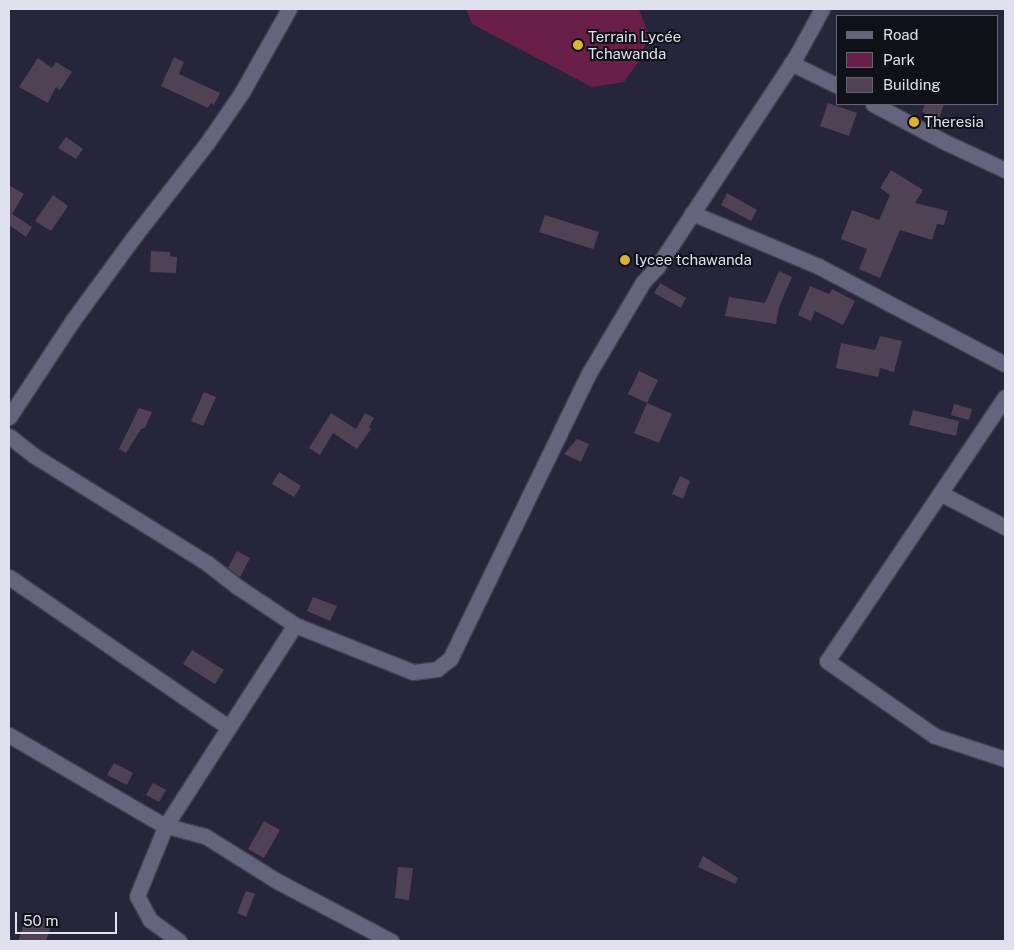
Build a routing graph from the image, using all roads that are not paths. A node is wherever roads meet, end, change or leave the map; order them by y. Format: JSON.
{"nodes":[{"id":1,"x":289,"y":9,"type":"edge"},
{"id":2,"x":822,"y":9,"type":"edge"},
{"id":3,"x":791,"y":64,"type":"junction"},
{"id":4,"x":836,"y":85,"type":"edge"},
{"id":5,"x":875,"y":105,"type":"edge"},
{"id":6,"x":1005,"y":170,"type":"edge"},
{"id":7,"x":692,"y":213,"type":"junction"},
{"id":8,"x":1005,"y":364,"type":"edge"},
{"id":9,"x":1005,"y":397,"type":"edge"},
{"id":10,"x":9,"y":417,"type":"edge"},
{"id":11,"x":9,"y":436,"type":"edge"},
{"id":12,"x":940,"y":493,"type":"junction"},
{"id":13,"x":1005,"y":527,"type":"edge"},
{"id":14,"x":9,"y":577,"type":"edge"},
{"id":15,"x":295,"y":625,"type":"junction"},
{"id":16,"x":228,"y":727,"type":"junction"},
{"id":17,"x":9,"y":735,"type":"edge"},
{"id":18,"x":1005,"y":759,"type":"edge"},
{"id":19,"x":166,"y":825,"type":"junction"},
{"id":20,"x":179,"y":941,"type":"edge"},
{"id":21,"x":391,"y":941,"type":"edge"}],
"edges":[{"from":1,"to":10,"type":"street"},
{"from":2,"to":3,"type":"street"},
{"from":3,"to":4,"type":"street"},
{"from":3,"to":7,"type":"street"},
{"from":5,"to":6,"type":"street"},
{"from":7,"to":8,"type":"street"},
{"from":7,"to":15,"type":"street"},
{"from":9,"to":12,"type":"street"},
{"from":11,"to":15,"type":"street"},
{"from":12,"to":13,"type":"street"},
{"from":12,"to":18,"type":"street"},
{"from":14,"to":16,"type":"street"},
{"from":15,"to":16,"type":"street"},
{"from":16,"to":19,"type":"street"},
{"from":17,"to":19,"type":"street"},
{"from":19,"to":20,"type":"street"},
{"from":19,"to":21,"type":"street"}]}
